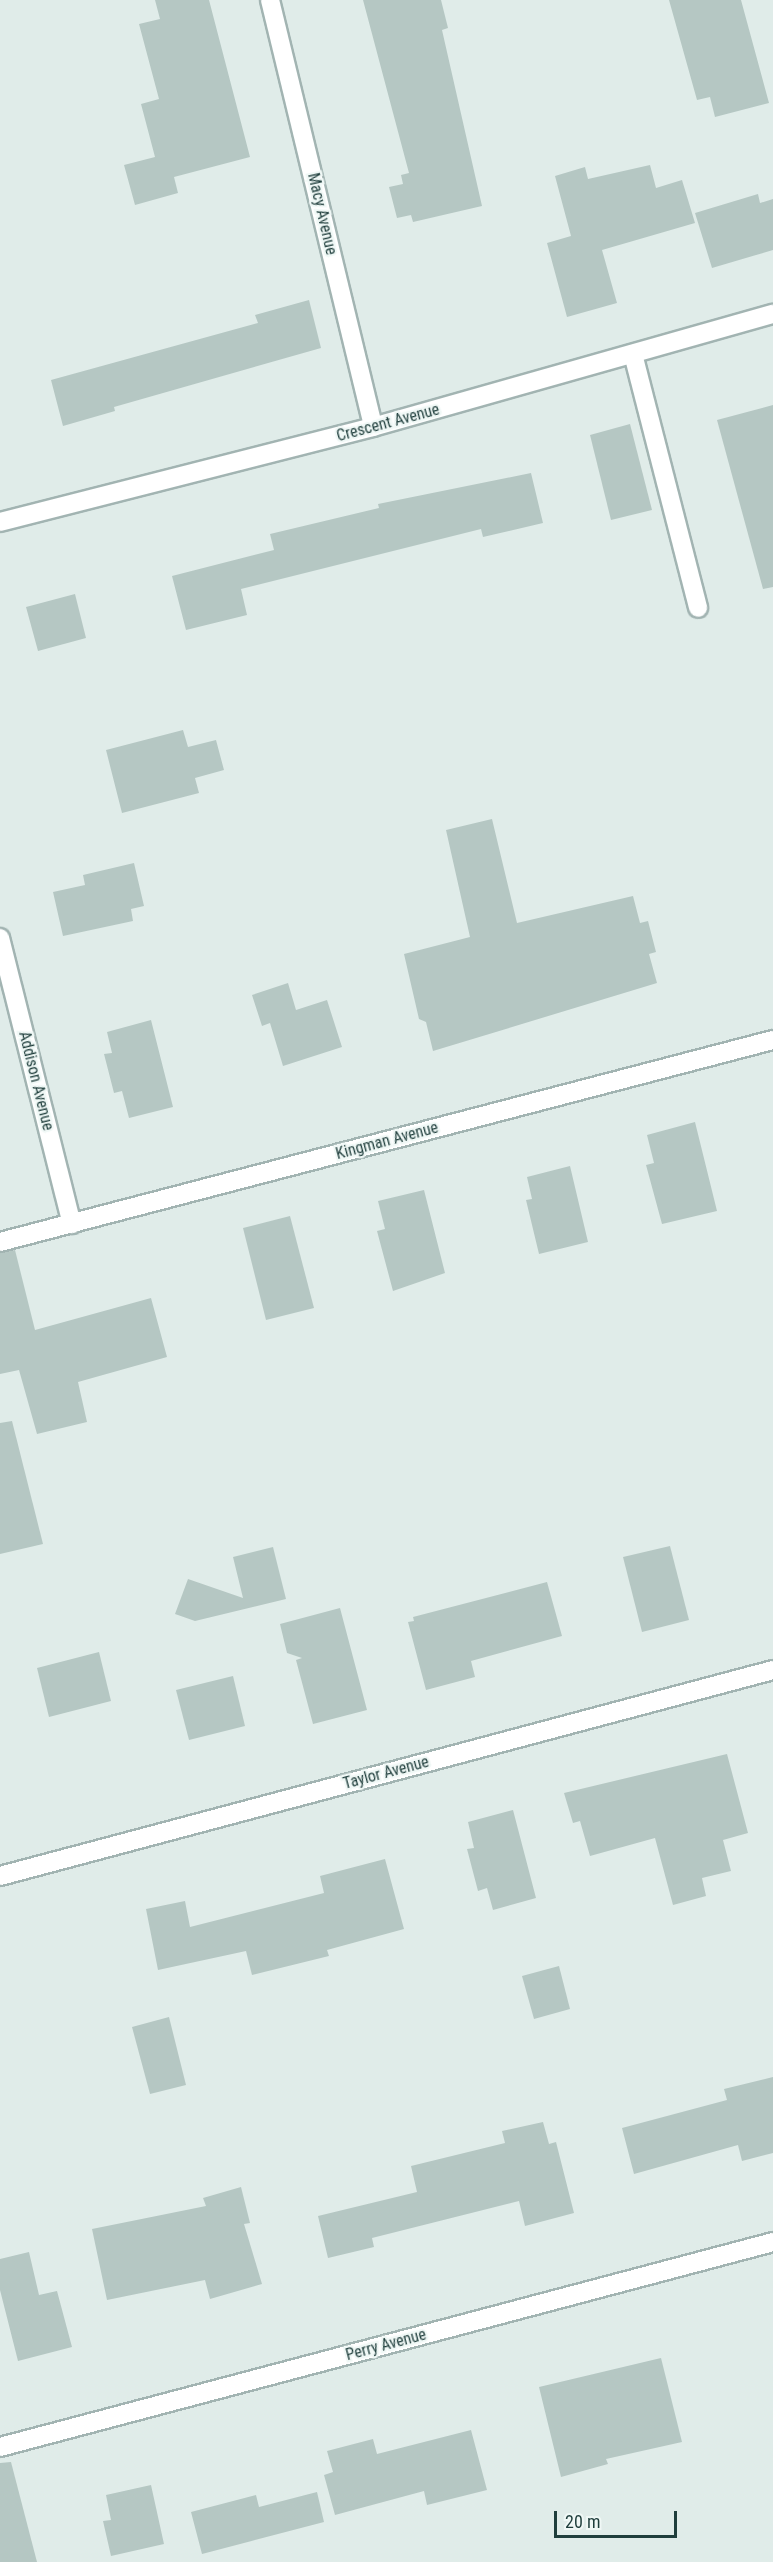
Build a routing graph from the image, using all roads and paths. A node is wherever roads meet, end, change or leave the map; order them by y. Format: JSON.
{"nodes":[{"id":1,"x":270,"y":0,"type":"edge"},
{"id":2,"x":773,"y":314,"type":"edge"},
{"id":3,"x":633,"y":354,"type":"junction"},
{"id":4,"x":373,"y":427,"type":"junction"},
{"id":5,"x":0,"y":522,"type":"edge"},
{"id":6,"x":698,"y":608,"type":"dead end"},
{"id":7,"x":0,"y":938,"type":"edge"},
{"id":8,"x":773,"y":1040,"type":"edge"},
{"id":9,"x":72,"y":1224,"type":"junction"},
{"id":10,"x":0,"y":1242,"type":"edge"},
{"id":11,"x":773,"y":1670,"type":"edge"},
{"id":12,"x":0,"y":1876,"type":"edge"},
{"id":13,"x":773,"y":2242,"type":"edge"},
{"id":14,"x":0,"y":2448,"type":"edge"}],
"edges":[{"from":1,"to":4,"type":"street","name":"Macy Avenue"},
{"from":2,"to":3,"type":"street","name":"Crescent Avenue"},
{"from":3,"to":4,"type":"street","name":"Crescent Avenue"},
{"from":3,"to":6,"type":"street"},
{"from":4,"to":5,"type":"street","name":"Crescent Avenue"},
{"from":7,"to":9,"type":"street","name":"Addison Avenue"},
{"from":8,"to":9,"type":"street","name":"Kingman Avenue"},
{"from":9,"to":10,"type":"street","name":"Kingman Avenue"},
{"from":11,"to":12,"type":"street","name":"Taylor Avenue"},
{"from":13,"to":14,"type":"street","name":"Perry Avenue"}]}
